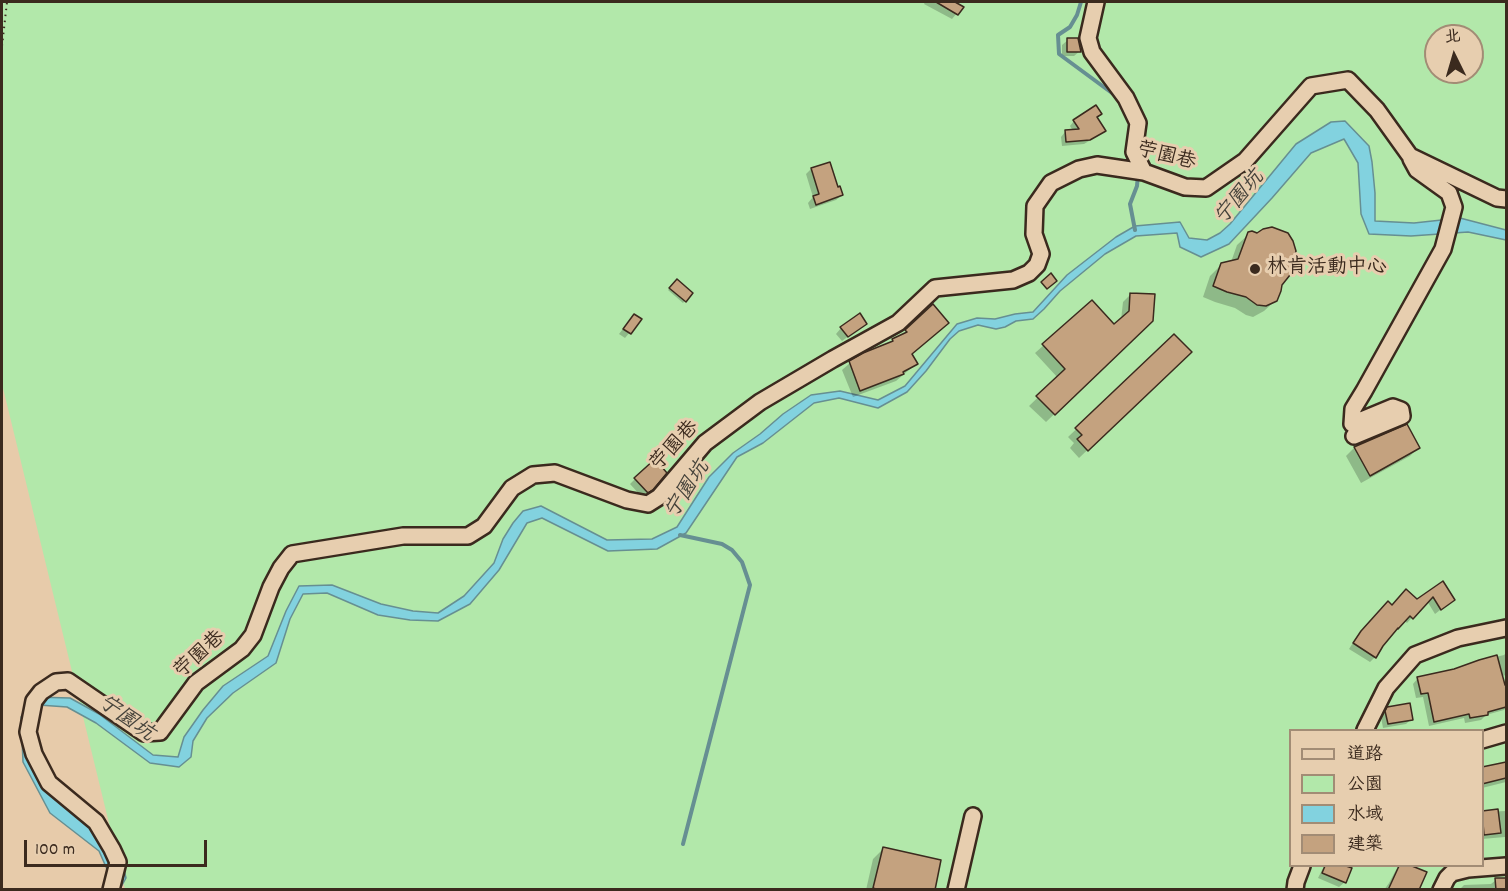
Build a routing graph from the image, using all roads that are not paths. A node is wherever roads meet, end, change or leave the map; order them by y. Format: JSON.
{"nodes":[{"id":1,"x":1096,"y":2,"type":"edge"},
{"id":2,"x":1410,"y":156,"type":"junction"},
{"id":3,"x":1144,"y":171,"type":"junction"},
{"id":4,"x":1506,"y":199,"type":"edge"},
{"id":5,"x":1354,"y":436,"type":"dead end"},
{"id":6,"x":1506,"y":628,"type":"edge"},
{"id":7,"x":1366,"y":729,"type":"edge"},
{"id":8,"x":1506,"y":733,"type":"edge"},
{"id":9,"x":1484,"y":739,"type":"edge"},
{"id":10,"x":973,"y":816,"type":"dead end"},
{"id":11,"x":1506,"y":866,"type":"edge"},
{"id":12,"x":1302,"y":867,"type":"edge"},
{"id":13,"x":111,"y":890,"type":"edge"},
{"id":14,"x":956,"y":890,"type":"edge"},
{"id":15,"x":1295,"y":890,"type":"edge"},
{"id":16,"x":1441,"y":890,"type":"edge"}],
"edges":[{"from":1,"to":3,"type":"street"},
{"from":2,"to":3,"type":"street","name":"苧園巷"},
{"from":2,"to":4,"type":"street","name":"苧園巷"},
{"from":2,"to":5,"type":"street"},
{"from":3,"to":13,"type":"street","name":"苧園巷"},
{"from":6,"to":7,"type":"street"},
{"from":8,"to":9,"type":"street"},
{"from":10,"to":14,"type":"street"},
{"from":11,"to":16,"type":"street"},
{"from":12,"to":15,"type":"street"}]}
